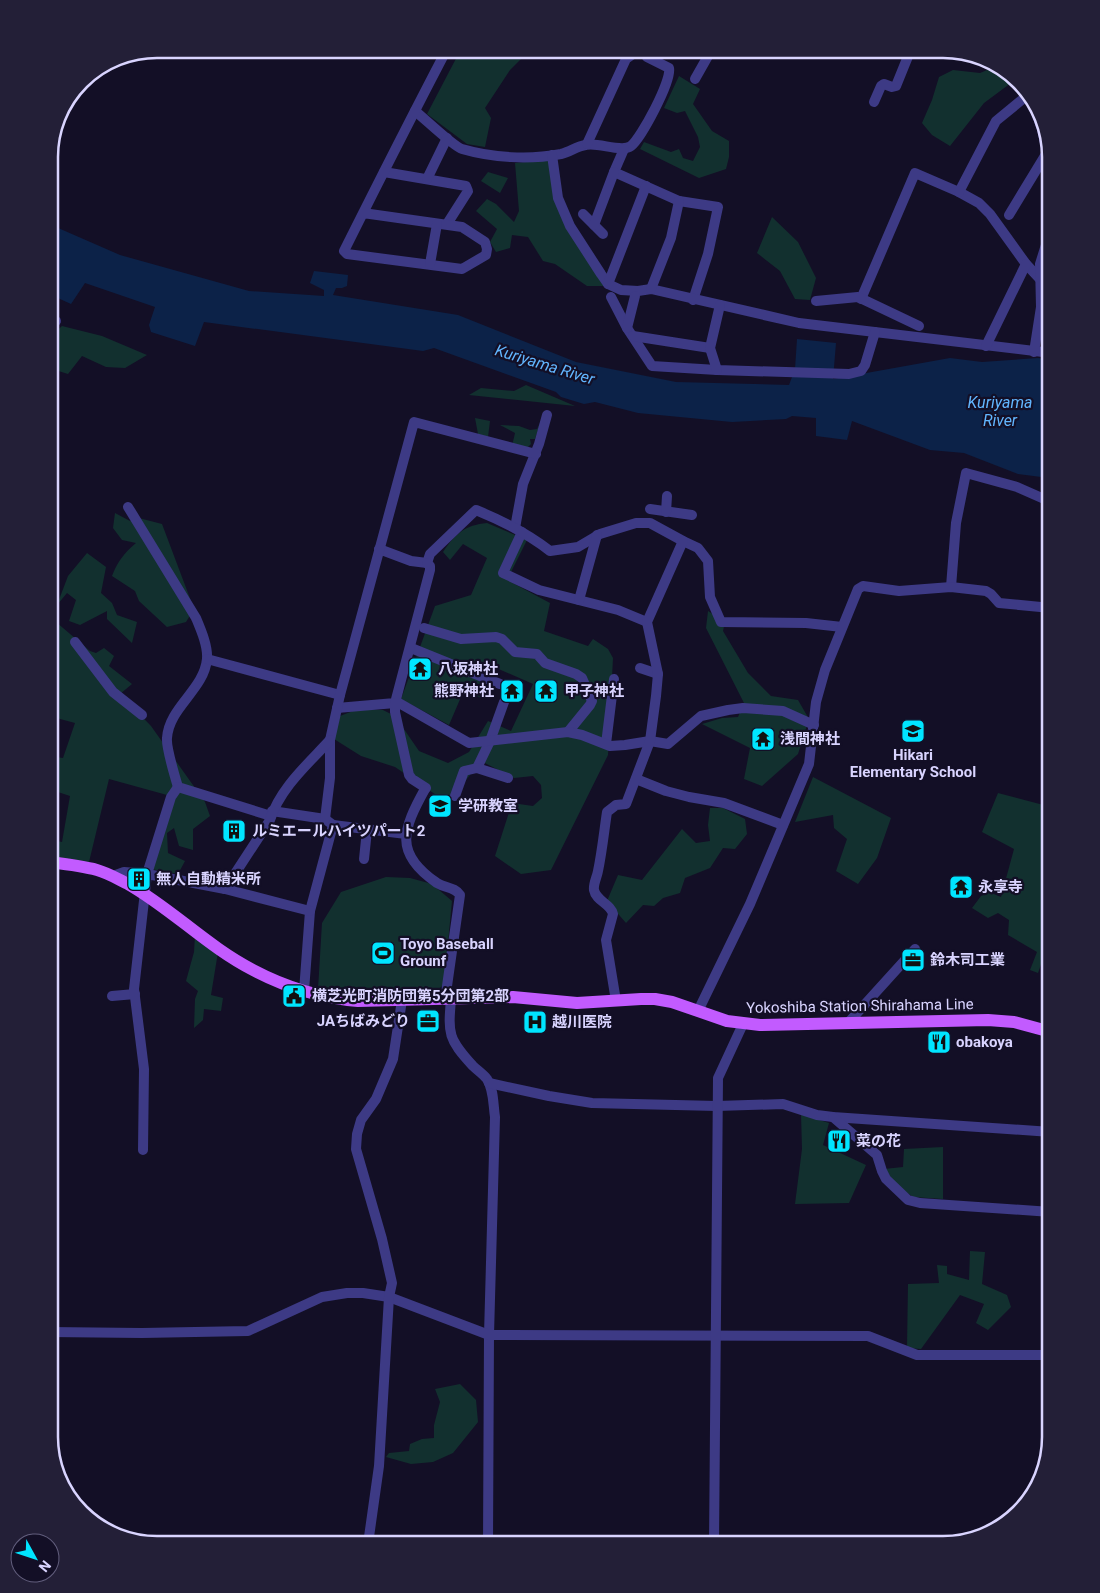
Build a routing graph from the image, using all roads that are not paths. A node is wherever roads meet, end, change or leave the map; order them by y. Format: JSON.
{"nodes":[{"id":1,"x":442,"y":58,"type":"edge"},
{"id":2,"x":627,"y":58,"type":"edge"},
{"id":3,"x":646,"y":58,"type":"edge"},
{"id":4,"x":707,"y":58,"type":"edge"},
{"id":5,"x":907,"y":58,"type":"edge"},
{"id":6,"x":695,"y":79,"type":"dead end"},
{"id":7,"x":1024,"y":99,"type":"edge"},
{"id":8,"x":874,"y":102,"type":"dead end"},
{"id":9,"x":415,"y":111,"type":"junction"},
{"id":10,"x":447,"y":138,"type":"junction"},
{"id":11,"x":587,"y":144,"type":"junction"},
{"id":12,"x":624,"y":149,"type":"junction"},
{"id":13,"x":552,"y":155,"type":"junction"},
{"id":14,"x":1042,"y":161,"type":"edge"},
{"id":15,"x":384,"y":172,"type":"junction"},
{"id":16,"x":614,"y":172,"type":"junction"},
{"id":17,"x":427,"y":179,"type":"junction"},
{"id":18,"x":646,"y":186,"type":"junction"},
{"id":19,"x":960,"y":192,"type":"junction"},
{"id":20,"x":679,"y":201,"type":"junction"},
{"id":21,"x":363,"y":214,"type":"junction"},
{"id":22,"x":583,"y":214,"type":"dead end"},
{"id":23,"x":1009,"y":215,"type":"dead end"},
{"id":24,"x":442,"y":224,"type":"junction"},
{"id":25,"x":594,"y":225,"type":"junction"},
{"id":26,"x":602,"y":234,"type":"dead end"},
{"id":27,"x":1042,"y":258,"type":"edge"},
{"id":28,"x":430,"y":264,"type":"junction"},
{"id":29,"x":1026,"y":264,"type":"junction"},
{"id":30,"x":1040,"y":279,"type":"junction"},
{"id":31,"x":608,"y":284,"type":"junction"},
{"id":32,"x":651,"y":289,"type":"junction"},
{"id":33,"x":635,"y":296,"type":"dead end"},
{"id":34,"x":611,"y":297,"type":"dead end"},
{"id":35,"x":861,"y":299,"type":"junction"},
{"id":36,"x":693,"y":300,"type":"junction"},
{"id":37,"x":816,"y":301,"type":"dead end"},
{"id":38,"x":720,"y":306,"type":"junction"},
{"id":39,"x":919,"y":326,"type":"dead end"},
{"id":40,"x":630,"y":332,"type":"junction"},
{"id":41,"x":875,"y":332,"type":"junction"},
{"id":42,"x":986,"y":346,"type":"junction"},
{"id":43,"x":710,"y":348,"type":"junction"},
{"id":44,"x":1034,"y":352,"type":"junction"},
{"id":45,"x":1042,"y":352,"type":"edge"},
{"id":46,"x":717,"y":370,"type":"junction"},
{"id":47,"x":547,"y":415,"type":"dead end"},
{"id":48,"x":536,"y":454,"type":"junction"},
{"id":49,"x":667,"y":496,"type":"dead end"},
{"id":50,"x":1042,"y":498,"type":"edge"},
{"id":51,"x":128,"y":507,"type":"dead end"},
{"id":52,"x":650,"y":510,"type":"dead end"},
{"id":53,"x":666,"y":512,"type":"junction"},
{"id":54,"x":692,"y":515,"type":"dead end"},
{"id":55,"x":519,"y":530,"type":"junction"},
{"id":56,"x":597,"y":535,"type":"junction"},
{"id":57,"x":683,"y":542,"type":"junction"},
{"id":58,"x":379,"y":549,"type":"junction"},
{"id":59,"x":427,"y":564,"type":"junction"},
{"id":60,"x":951,"y":587,"type":"junction"},
{"id":61,"x":579,"y":600,"type":"junction"},
{"id":62,"x":1042,"y":607,"type":"edge"},
{"id":63,"x":648,"y":622,"type":"junction"},
{"id":64,"x":842,"y":627,"type":"junction"},
{"id":65,"x":424,"y":628,"type":"dead end"},
{"id":66,"x":75,"y":642,"type":"dead end"},
{"id":67,"x":410,"y":648,"type":"junction"},
{"id":68,"x":207,"y":659,"type":"junction"},
{"id":69,"x":640,"y":668,"type":"dead end"},
{"id":70,"x":658,"y":674,"type":"junction"},
{"id":71,"x":614,"y":679,"type":"dead end"},
{"id":72,"x":500,"y":684,"type":"dead end"},
{"id":73,"x":340,"y":695,"type":"junction"},
{"id":74,"x":504,"y":702,"type":"dead end"},
{"id":75,"x":395,"y":703,"type":"junction"},
{"id":76,"x":337,"y":708,"type":"junction"},
{"id":77,"x":142,"y":715,"type":"dead end"},
{"id":78,"x":814,"y":725,"type":"junction"},
{"id":79,"x":568,"y":732,"type":"junction"},
{"id":80,"x":330,"y":740,"type":"junction"},
{"id":81,"x":650,"y":740,"type":"junction"},
{"id":82,"x":490,"y":741,"type":"junction"},
{"id":83,"x":606,"y":744,"type":"junction"},
{"id":84,"x":477,"y":768,"type":"junction"},
{"id":85,"x":508,"y":778,"type":"dead end"},
{"id":86,"x":636,"y":779,"type":"junction"},
{"id":87,"x":178,"y":787,"type":"junction"},
{"id":88,"x":455,"y":796,"type":"dead end"},
{"id":89,"x":272,"y":814,"type":"junction"},
{"id":90,"x":329,"y":822,"type":"junction"},
{"id":91,"x":783,"y":825,"type":"junction"},
{"id":92,"x":367,"y":830,"type":"junction"},
{"id":93,"x":406,"y":834,"type":"junction"},
{"id":94,"x":364,"y":859,"type":"dead end"},
{"id":95,"x":58,"y":863,"type":"edge"},
{"id":96,"x":147,"y":874,"type":"junction"},
{"id":97,"x":113,"y":876,"type":"junction"},
{"id":98,"x":225,"y":889,"type":"junction"},
{"id":99,"x":144,"y":893,"type":"junction"},
{"id":100,"x":310,"y":911,"type":"junction"},
{"id":101,"x":915,"y":949,"type":"dead end"},
{"id":102,"x":304,"y":991,"type":"junction"},
{"id":103,"x":135,"y":994,"type":"junction"},
{"id":104,"x":112,"y":996,"type":"dead end"},
{"id":105,"x":402,"y":1000,"type":"junction"},
{"id":106,"x":448,"y":1000,"type":"junction"},
{"id":107,"x":616,"y":1001,"type":"junction"},
{"id":108,"x":698,"y":1011,"type":"junction"},
{"id":109,"x":848,"y":1023,"type":"junction"},
{"id":110,"x":743,"y":1024,"type":"junction"},
{"id":111,"x":1042,"y":1030,"type":"edge"},
{"id":112,"x":489,"y":1084,"type":"junction"},
{"id":113,"x":717,"y":1106,"type":"junction"},
{"id":114,"x":833,"y":1117,"type":"junction"},
{"id":115,"x":1042,"y":1131,"type":"edge"},
{"id":116,"x":143,"y":1150,"type":"dead end"},
{"id":117,"x":1042,"y":1211,"type":"edge"},
{"id":118,"x":389,"y":1297,"type":"junction"},
{"id":119,"x":58,"y":1332,"type":"edge"},
{"id":120,"x":490,"y":1334,"type":"junction"},
{"id":121,"x":716,"y":1335,"type":"junction"},
{"id":122,"x":1042,"y":1355,"type":"edge"},
{"id":123,"x":369,"y":1535,"type":"edge"},
{"id":124,"x":488,"y":1535,"type":"edge"},
{"id":125,"x":714,"y":1536,"type":"edge"}],
"edges":[{"from":1,"to":9,"type":"street"},
{"from":2,"to":11,"type":"street"},
{"from":3,"to":12,"type":"street"},
{"from":4,"to":6,"type":"street"},
{"from":5,"to":8,"type":"street"},
{"from":7,"to":19,"type":"street"},
{"from":9,"to":10,"type":"street"},
{"from":9,"to":15,"type":"street"},
{"from":10,"to":13,"type":"street"},
{"from":10,"to":17,"type":"street"},
{"from":11,"to":12,"type":"street"},
{"from":11,"to":13,"type":"street"},
{"from":12,"to":16,"type":"street"},
{"from":13,"to":31,"type":"street"},
{"from":14,"to":23,"type":"street"},
{"from":15,"to":17,"type":"street"},
{"from":15,"to":21,"type":"street"},
{"from":16,"to":18,"type":"street"},
{"from":16,"to":25,"type":"street"},
{"from":17,"to":24,"type":"street"},
{"from":18,"to":20,"type":"street"},
{"from":18,"to":31,"type":"street"},
{"from":19,"to":29,"type":"street"},
{"from":19,"to":35,"type":"street"},
{"from":20,"to":32,"type":"street"},
{"from":20,"to":36,"type":"street"},
{"from":21,"to":24,"type":"street"},
{"from":21,"to":28,"type":"street"},
{"from":22,"to":25,"type":"street"},
{"from":24,"to":28,"type":"street"},
{"from":24,"to":28,"type":"street"},
{"from":25,"to":26,"type":"street"},
{"from":27,"to":30,"type":"street"},
{"from":29,"to":30,"type":"street"},
{"from":29,"to":42,"type":"street"},
{"from":30,"to":44,"type":"street"},
{"from":31,"to":32,"type":"street"},
{"from":32,"to":36,"type":"street"},
{"from":33,"to":40,"type":"street"},
{"from":34,"to":40,"type":"street"},
{"from":35,"to":37,"type":"street"},
{"from":35,"to":39,"type":"street"},
{"from":36,"to":38,"type":"street"},
{"from":38,"to":41,"type":"street"},
{"from":38,"to":43,"type":"street"},
{"from":40,"to":43,"type":"street"},
{"from":40,"to":46,"type":"street"},
{"from":41,"to":42,"type":"street"},
{"from":41,"to":46,"type":"street"},
{"from":42,"to":44,"type":"street"},
{"from":43,"to":46,"type":"street"},
{"from":44,"to":45,"type":"street"},
{"from":47,"to":48,"type":"street"},
{"from":48,"to":55,"type":"street"},
{"from":48,"to":58,"type":"street"},
{"from":49,"to":53,"type":"street"},
{"from":50,"to":60,"type":"street"},
{"from":51,"to":68,"type":"street"},
{"from":52,"to":53,"type":"street"},
{"from":53,"to":54,"type":"street"},
{"from":55,"to":56,"type":"street"},
{"from":55,"to":59,"type":"street"},
{"from":55,"to":61,"type":"street"},
{"from":56,"to":57,"type":"street"},
{"from":56,"to":61,"type":"street"},
{"from":57,"to":63,"type":"street"},
{"from":57,"to":64,"type":"street"},
{"from":58,"to":59,"type":"street"},
{"from":58,"to":73,"type":"street"},
{"from":59,"to":67,"type":"street"},
{"from":60,"to":62,"type":"street"},
{"from":60,"to":64,"type":"street"},
{"from":61,"to":63,"type":"street"},
{"from":63,"to":70,"type":"street"},
{"from":64,"to":78,"type":"street"},
{"from":65,"to":79,"type":"street"},
{"from":66,"to":77,"type":"street"},
{"from":67,"to":72,"type":"street"},
{"from":67,"to":75,"type":"street"},
{"from":68,"to":73,"type":"street"},
{"from":68,"to":87,"type":"street"},
{"from":69,"to":70,"type":"street"},
{"from":70,"to":81,"type":"street"},
{"from":71,"to":83,"type":"street"},
{"from":73,"to":76,"type":"street"},
{"from":74,"to":82,"type":"street"},
{"from":75,"to":76,"type":"street"},
{"from":75,"to":82,"type":"street"},
{"from":75,"to":93,"type":"street"},
{"from":76,"to":80,"type":"street"},
{"from":78,"to":81,"type":"street"},
{"from":78,"to":91,"type":"street"},
{"from":79,"to":82,"type":"street"},
{"from":79,"to":83,"type":"street"},
{"from":80,"to":89,"type":"street"},
{"from":80,"to":90,"type":"street"},
{"from":81,"to":83,"type":"street"},
{"from":81,"to":86,"type":"street"},
{"from":82,"to":84,"type":"street"},
{"from":84,"to":85,"type":"street"},
{"from":84,"to":88,"type":"street"},
{"from":86,"to":91,"type":"street"},
{"from":86,"to":107,"type":"street"},
{"from":87,"to":89,"type":"street"},
{"from":87,"to":96,"type":"street"},
{"from":89,"to":90,"type":"street"},
{"from":89,"to":98,"type":"street"},
{"from":90,"to":92,"type":"street"},
{"from":90,"to":100,"type":"street"},
{"from":91,"to":108,"type":"street"},
{"from":92,"to":93,"type":"street"},
{"from":92,"to":94,"type":"street"},
{"from":93,"to":106,"type":"street"},
{"from":95,"to":97,"type":"main road","name":"Yokoshiba Station Shirahama Line"},
{"from":96,"to":97,"type":"street"},
{"from":96,"to":98,"type":"street"},
{"from":96,"to":99,"type":"street"},
{"from":97,"to":99,"type":"main road","name":"Yokoshiba Station Shirahama Line"},
{"from":98,"to":100,"type":"street"},
{"from":99,"to":102,"type":"main road","name":"Yokoshiba Station Shirahama Line"},
{"from":99,"to":103,"type":"street"},
{"from":100,"to":102,"type":"street"},
{"from":101,"to":109,"type":"street"},
{"from":102,"to":105,"type":"main road","name":"Yokoshiba Station Shirahama Line"},
{"from":103,"to":104,"type":"street"},
{"from":103,"to":116,"type":"street"},
{"from":105,"to":106,"type":"main road","name":"Yokoshiba Station Shirahama Line"},
{"from":105,"to":118,"type":"street"},
{"from":106,"to":107,"type":"main road","name":"Yokoshiba Station Shirahama Line"},
{"from":106,"to":112,"type":"street"},
{"from":107,"to":108,"type":"main road","name":"Yokoshiba Station Shirahama Line"},
{"from":108,"to":110,"type":"main road","name":"Yokoshiba Station Shirahama Line"},
{"from":109,"to":110,"type":"main road","name":"Yokoshiba Station Shirahama Line"},
{"from":109,"to":111,"type":"main road","name":"Yokoshiba Station Shirahama Line"},
{"from":110,"to":113,"type":"street"},
{"from":112,"to":113,"type":"street"},
{"from":112,"to":120,"type":"street"},
{"from":113,"to":114,"type":"street"},
{"from":113,"to":121,"type":"street"},
{"from":114,"to":115,"type":"street"},
{"from":114,"to":117,"type":"street"},
{"from":118,"to":119,"type":"street"},
{"from":118,"to":120,"type":"street"},
{"from":118,"to":123,"type":"street"},
{"from":120,"to":121,"type":"street"},
{"from":120,"to":124,"type":"street"},
{"from":121,"to":122,"type":"street"},
{"from":121,"to":125,"type":"street"}]}
